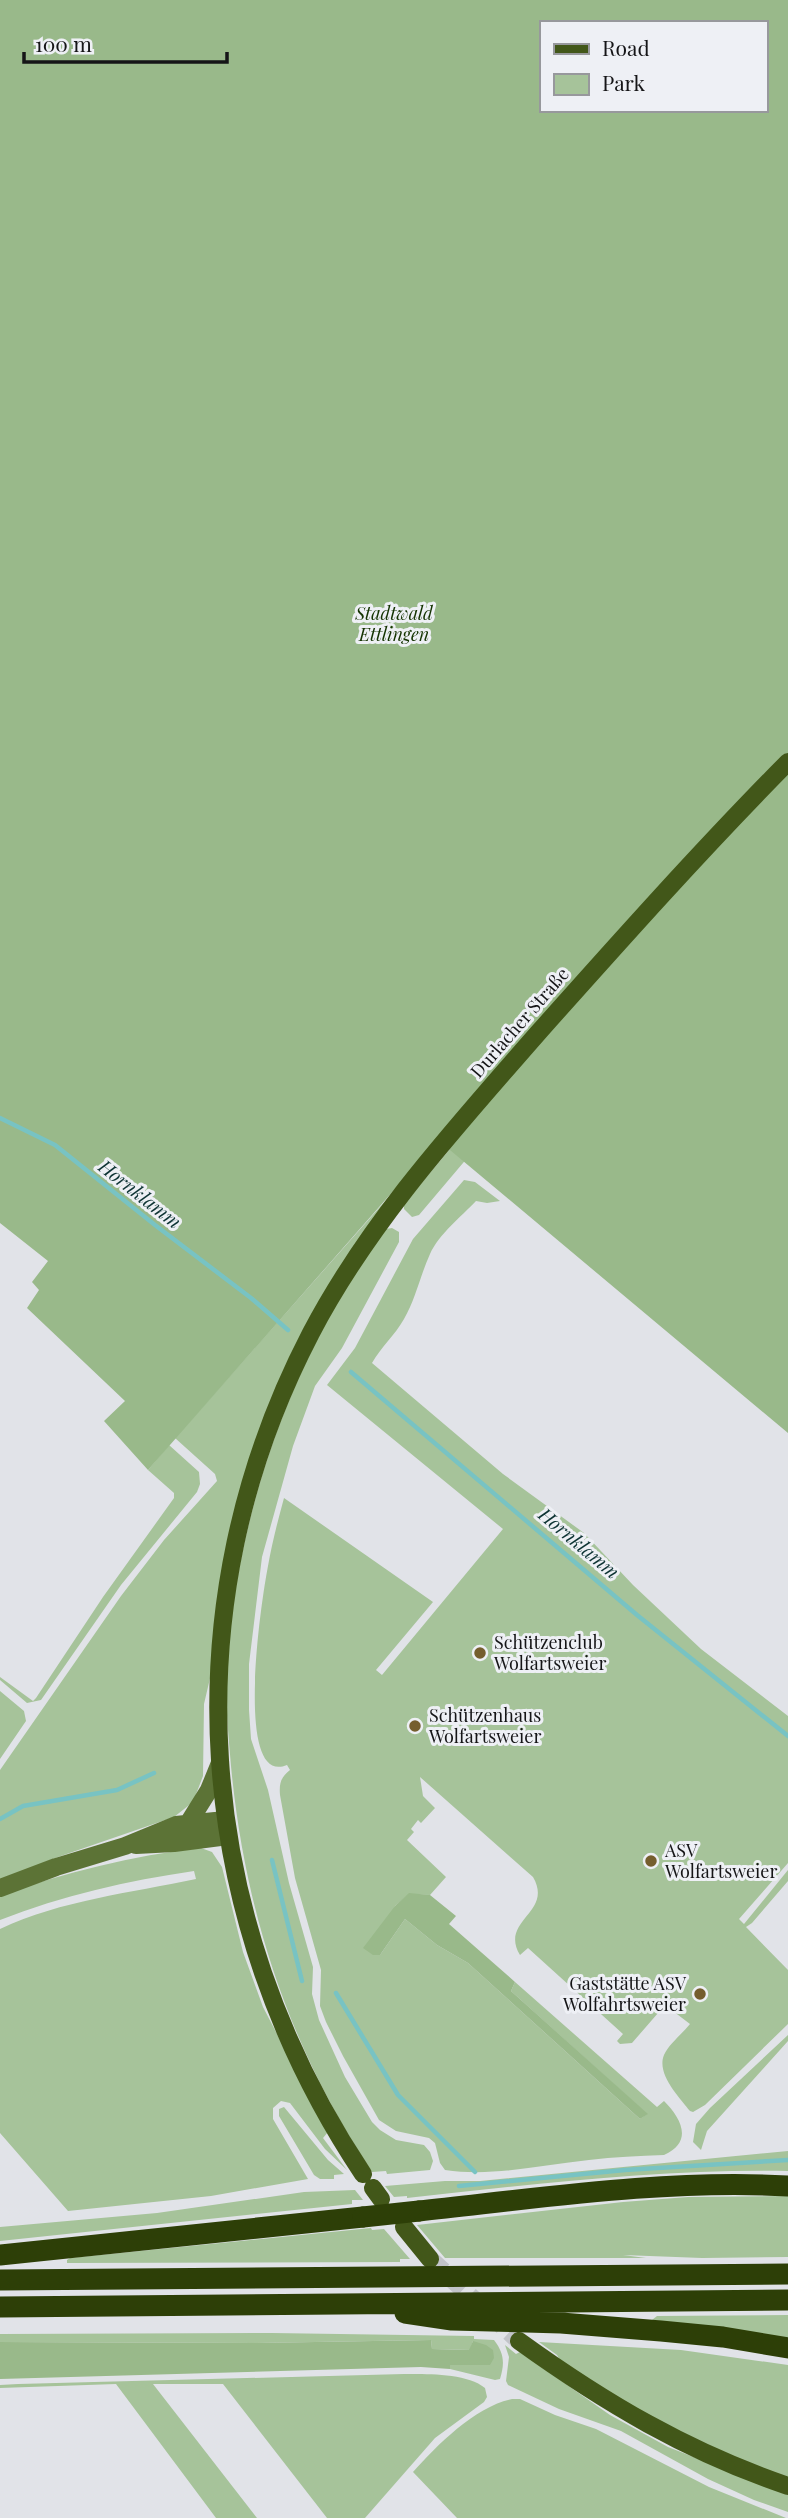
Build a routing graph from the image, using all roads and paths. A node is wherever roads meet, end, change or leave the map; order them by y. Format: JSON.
{"nodes":[{"id":1,"x":788,"y":762,"type":"edge"},
{"id":2,"x":220,"y":1763,"type":"junction"},
{"id":3,"x":189,"y":1822,"type":"junction"},
{"id":4,"x":226,"y":1828,"type":"junction"},
{"id":5,"x":125,"y":1846,"type":"junction"},
{"id":6,"x":0,"y":1888,"type":"edge"},
{"id":7,"x":788,"y":2186,"type":"edge"},
{"id":8,"x":373,"y":2187,"type":"dead end"},
{"id":9,"x":404,"y":2227,"type":"dead end"},
{"id":10,"x":0,"y":2255,"type":"edge"},
{"id":11,"x":430,"y":2259,"type":"tunnel mouth"},
{"id":12,"x":788,"y":2274,"type":"edge"},
{"id":13,"x":0,"y":2280,"type":"edge"},
{"id":14,"x":788,"y":2300,"type":"edge"},
{"id":15,"x":354,"y":2306,"type":"junction"},
{"id":16,"x":0,"y":2307,"type":"edge"},
{"id":17,"x":519,"y":2341,"type":"tunnel mouth"},
{"id":18,"x":788,"y":2348,"type":"edge"},
{"id":19,"x":788,"y":2486,"type":"edge"}],
"edges":[{"from":1,"to":2,"type":"main road","name":"Durlacher Straße"},
{"from":2,"to":3,"type":"main road"},
{"from":2,"to":4,"type":"main road","name":"Durlacher Straße"},
{"from":3,"to":4,"type":"main road"},
{"from":3,"to":5,"type":"main road"},
{"from":4,"to":5,"type":"main road"},
{"from":4,"to":8,"type":"main road","name":"Durlacher Straße"},
{"from":5,"to":6,"type":"main road"},
{"from":7,"to":10,"type":"highway","bridge":true},
{"from":9,"to":11,"type":"main road"},
{"from":12,"to":13,"type":"highway"},
{"from":14,"to":15,"type":"highway"},
{"from":15,"to":16,"type":"highway"},
{"from":15,"to":18,"type":"highway"},
{"from":17,"to":19,"type":"main road"}]}
